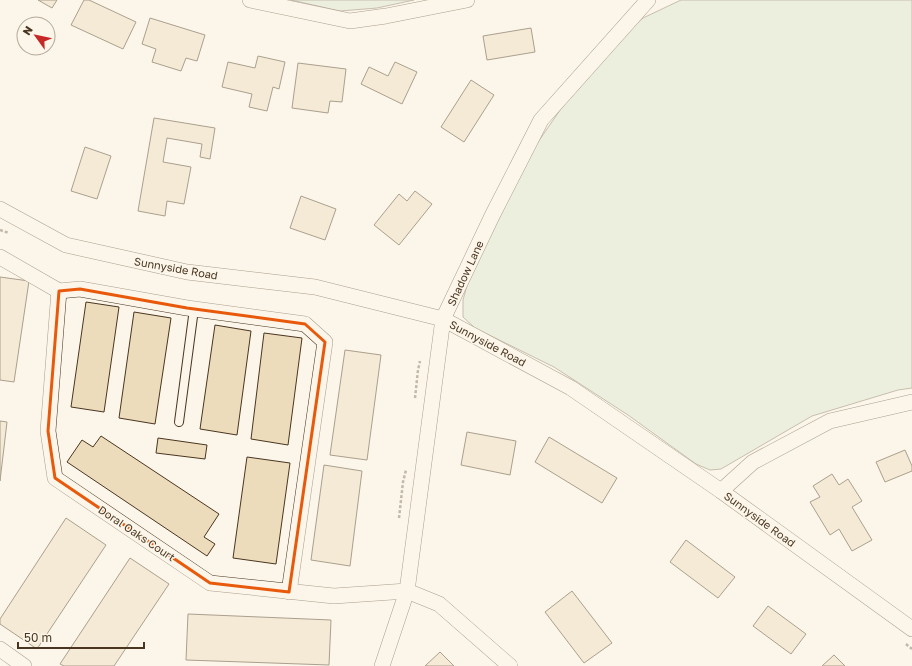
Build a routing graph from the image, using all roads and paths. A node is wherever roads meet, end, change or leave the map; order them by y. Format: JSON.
{"nodes":[{"id":1,"x":250,"y":0,"type":"edge"},
{"id":2,"x":467,"y":0,"type":"edge"},
{"id":3,"x":648,"y":0,"type":"edge"},
{"id":4,"x":0,"y":209,"type":"edge"},
{"id":5,"x":0,"y":230,"type":"edge"},
{"id":6,"x":8,"y":234,"type":"dead end"},
{"id":7,"x":0,"y":257,"type":"edge"},
{"id":8,"x":59,"y":291,"type":"junction"},
{"id":9,"x":194,"y":309,"type":"junction"},
{"id":10,"x":443,"y":319,"type":"junction"},
{"id":11,"x":912,"y":402,"type":"edge"},
{"id":12,"x":179,"y":422,"type":"dead end"},
{"id":13,"x":721,"y":491,"type":"junction"},
{"id":14,"x":407,"y":591,"type":"junction"},
{"id":15,"x":289,"y":592,"type":"junction"},
{"id":16,"x":912,"y":628,"type":"edge"},
{"id":17,"x":906,"y":644,"type":"dead end"},
{"id":18,"x":912,"y":649,"type":"edge"},
{"id":19,"x":0,"y":650,"type":"edge"},
{"id":20,"x":24,"y":666,"type":"edge"},
{"id":21,"x":382,"y":666,"type":"edge"},
{"id":22,"x":510,"y":666,"type":"edge"}],
"edges":[{"from":1,"to":2,"type":"street"},
{"from":3,"to":10,"type":"street","name":"Shadow Lane"},
{"from":4,"to":10,"type":"street","name":"Sunnyside Road"},
{"from":5,"to":6,"type":"path"},
{"from":7,"to":8,"type":"street"},
{"from":8,"to":9,"type":"street"},
{"from":8,"to":15,"type":"street","name":"Doral Oaks Court"},
{"from":9,"to":12,"type":"lane"},
{"from":9,"to":15,"type":"street"},
{"from":10,"to":13,"type":"street","name":"Sunnyside Road"},
{"from":10,"to":14,"type":"street","name":"Shadow Lane"},
{"from":11,"to":13,"type":"street"},
{"from":13,"to":16,"type":"street","name":"Sunnyside Road"},
{"from":14,"to":15,"type":"street","name":"Doral Oaks Court"},
{"from":14,"to":21,"type":"street","name":"Shadow Lane"},
{"from":14,"to":22,"type":"street"},
{"from":17,"to":18,"type":"path"},
{"from":19,"to":20,"type":"street"}]}
